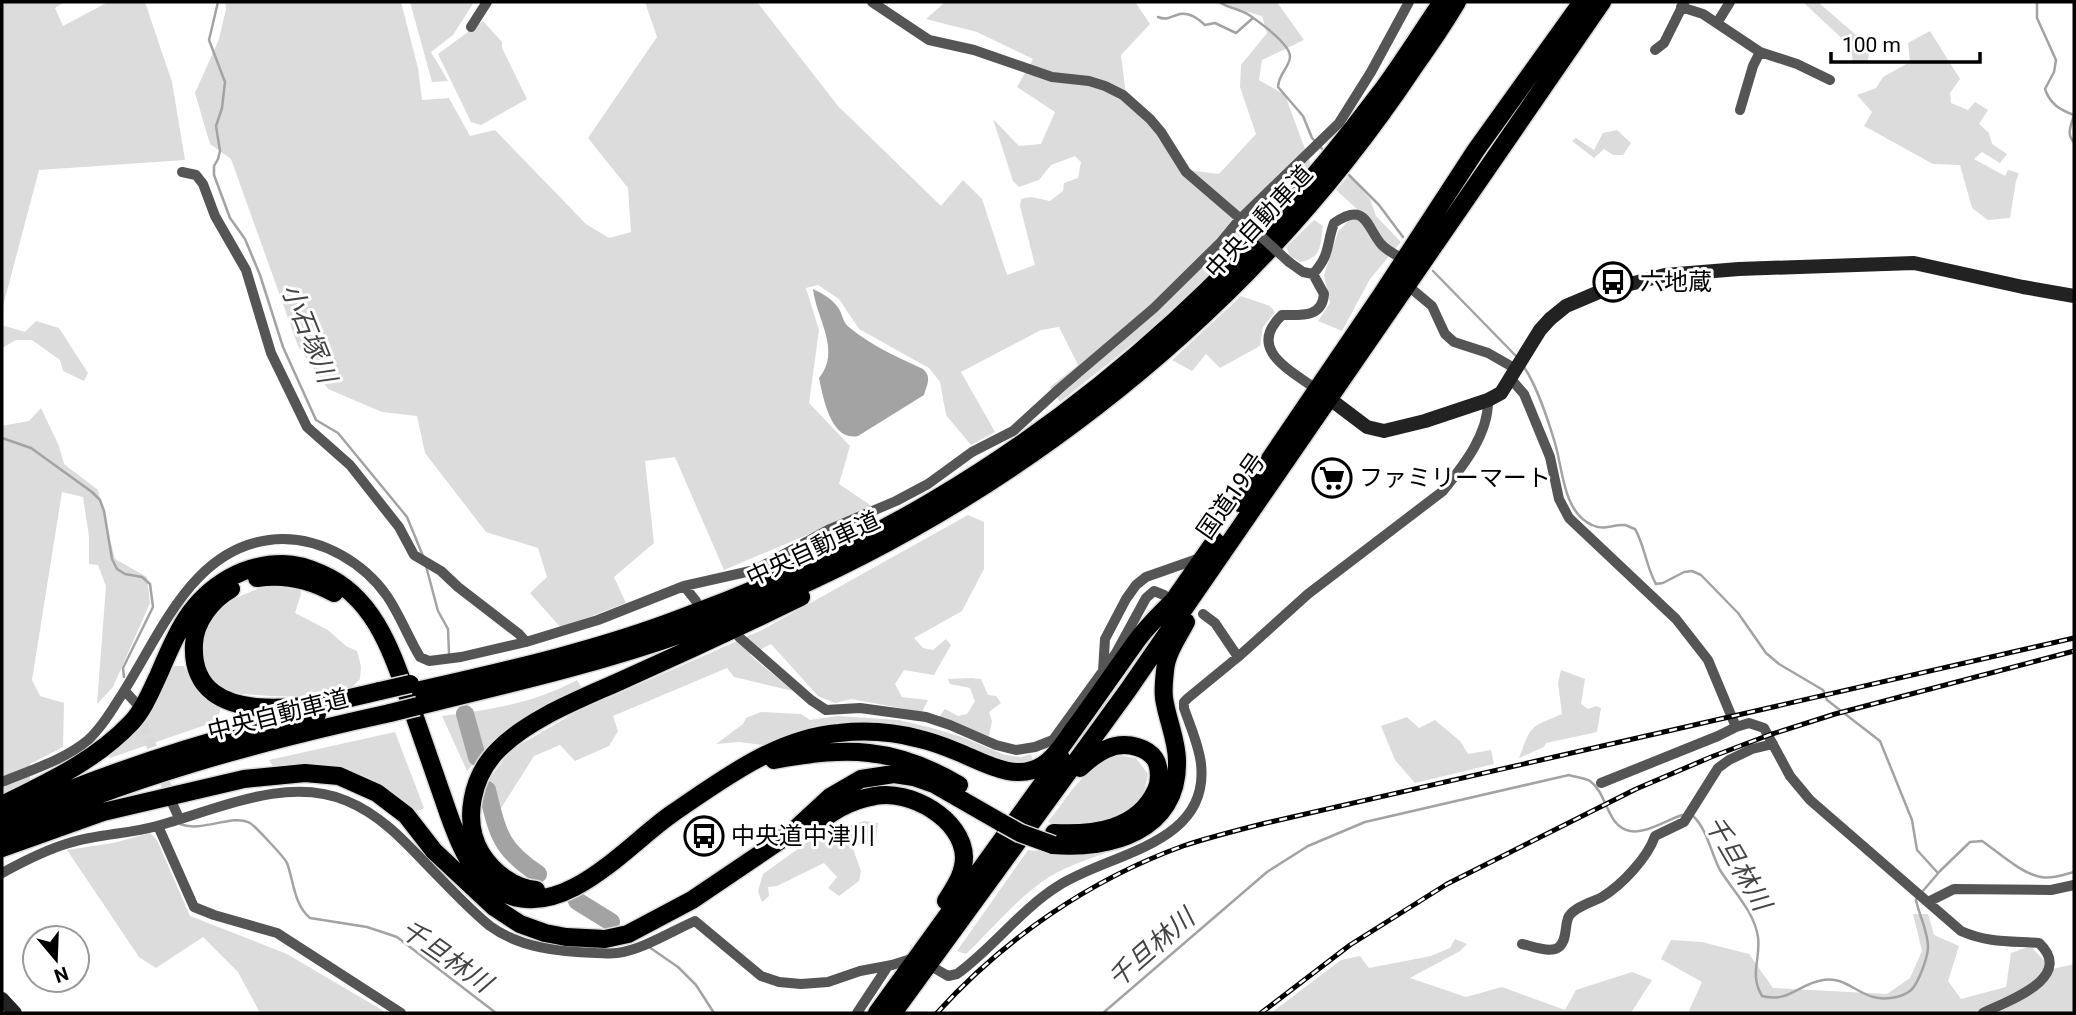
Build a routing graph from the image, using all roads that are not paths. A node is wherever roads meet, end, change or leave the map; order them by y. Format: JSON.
{"nodes":[{"id":1,"x":487,"y":2,"type":"edge"},
{"id":2,"x":872,"y":2,"type":"edge"},
{"id":3,"x":1409,"y":2,"type":"edge"},
{"id":4,"x":1441,"y":2,"type":"edge"},
{"id":5,"x":1457,"y":2,"type":"edge"},
{"id":6,"x":1582,"y":2,"type":"edge"},
{"id":7,"x":1602,"y":2,"type":"edge"},
{"id":8,"x":1730,"y":2,"type":"edge"},
{"id":9,"x":1683,"y":4,"type":"edge"},
{"id":10,"x":1717,"y":23,"type":"junction"},
{"id":11,"x":471,"y":27,"type":"dead end"},
{"id":12,"x":1655,"y":50,"type":"dead end"},
{"id":13,"x":1760,"y":52,"type":"junction"},
{"id":14,"x":1830,"y":80,"type":"dead end"},
{"id":15,"x":1740,"y":110,"type":"dead end"},
{"id":16,"x":182,"y":172,"type":"dead end"},
{"id":17,"x":1242,"y":220,"type":"junction"},
{"id":18,"x":1405,"y":260,"type":"junction"},
{"id":19,"x":1313,"y":274,"type":"junction"},
{"id":20,"x":1408,"y":285,"type":"junction"},
{"id":21,"x":2074,"y":296,"type":"edge"},
{"id":22,"x":1517,"y":368,"type":"junction"},
{"id":23,"x":1323,"y":393,"type":"junction"},
{"id":24,"x":1488,"y":400,"type":"junction"},
{"id":25,"x":1254,"y":504,"type":"junction"},
{"id":26,"x":914,"y":527,"type":"junction"},
{"id":27,"x":1204,"y":557,"type":"junction"},
{"id":28,"x":684,"y":586,"type":"junction"},
{"id":29,"x":1169,"y":598,"type":"junction"},
{"id":30,"x":696,"y":601,"type":"dead end"},
{"id":31,"x":1203,"y":614,"type":"dead end"},
{"id":32,"x":739,"y":638,"type":"dead end"},
{"id":33,"x":526,"y":642,"type":"junction"},
{"id":34,"x":1237,"y":657,"type":"junction"},
{"id":35,"x":1103,"y":671,"type":"junction"},
{"id":36,"x":125,"y":691,"type":"junction"},
{"id":37,"x":414,"y":694,"type":"junction"},
{"id":38,"x":385,"y":701,"type":"junction"},
{"id":39,"x":135,"y":702,"type":"tunnel mouth"},
{"id":40,"x":1736,"y":727,"type":"junction"},
{"id":41,"x":1773,"y":744,"type":"junction"},
{"id":42,"x":743,"y":768,"type":"junction"},
{"id":43,"x":2,"y":782,"type":"edge"},
{"id":44,"x":1601,"y":783,"type":"dead end"},
{"id":45,"x":2,"y":805,"type":"edge"},
{"id":46,"x":173,"y":805,"type":"tunnel mouth"},
{"id":47,"x":2,"y":818,"type":"edge"},
{"id":48,"x":179,"y":818,"type":"junction"},
{"id":49,"x":1005,"y":819,"type":"junction"},
{"id":50,"x":158,"y":826,"type":"junction"},
{"id":51,"x":791,"y":833,"type":"junction"},
{"id":52,"x":2,"y":834,"type":"edge"},
{"id":53,"x":1054,"y":839,"type":"junction"},
{"id":54,"x":2,"y":848,"type":"edge"},
{"id":55,"x":2,"y":873,"type":"edge"},
{"id":56,"x":586,"y":880,"type":"junction"},
{"id":57,"x":2074,"y":884,"type":"edge"},
{"id":58,"x":478,"y":892,"type":"junction"},
{"id":59,"x":1927,"y":901,"type":"junction"},
{"id":60,"x":957,"y":925,"type":"junction"},
{"id":61,"x":1522,"y":944,"type":"dead end"},
{"id":62,"x":918,"y":961,"type":"junction"},
{"id":63,"x":888,"y":966,"type":"junction"},
{"id":64,"x":2,"y":999,"type":"edge"},
{"id":65,"x":15,"y":1013,"type":"edge"},
{"id":66,"x":401,"y":1013,"type":"edge"},
{"id":67,"x":857,"y":1013,"type":"edge"},
{"id":68,"x":877,"y":1013,"type":"edge"},
{"id":69,"x":893,"y":1013,"type":"edge"},
{"id":70,"x":1983,"y":1013,"type":"edge"}],
"edges":[{"from":1,"to":11,"type":"street"},
{"from":2,"to":17,"type":"street"},
{"from":3,"to":17,"type":"street"},
{"from":4,"to":37,"type":"highway","name":"中央自動車道"},
{"from":5,"to":26,"type":"highway","name":"中央自動車道"},
{"from":6,"to":18,"type":"highway","name":"国道19号"},
{"from":7,"to":20,"type":"highway","name":"国道19号"},
{"from":8,"to":10,"type":"street"},
{"from":9,"to":10,"type":"street"},
{"from":9,"to":12,"type":"street"},
{"from":10,"to":13,"type":"street"},
{"from":13,"to":14,"type":"street"},
{"from":13,"to":15,"type":"street"},
{"from":16,"to":33,"type":"street"},
{"from":17,"to":19,"type":"street","bridge":true},
{"from":17,"to":28,"type":"street"},
{"from":18,"to":19,"type":"street"},
{"from":18,"to":23,"type":"highway","name":"国道19号"},
{"from":19,"to":23,"type":"street"},
{"from":20,"to":22,"type":"street"},
{"from":20,"to":23,"type":"highway","name":"国道19号"},
{"from":21,"to":22,"type":"street"},
{"from":22,"to":24,"type":"street"},
{"from":22,"to":40,"type":"street"},
{"from":23,"to":24,"type":"street"},
{"from":23,"to":25,"type":"highway","name":"国道19号"},
{"from":23,"to":27,"type":"highway","name":"国道19号"},
{"from":24,"to":34,"type":"street"},
{"from":25,"to":53,"type":"highway"},
{"from":25,"to":60,"type":"highway","name":"国道19号"},
{"from":26,"to":37,"type":"highway","name":"中央自動車道"},
{"from":26,"to":56,"type":"highway"},
{"from":27,"to":29,"type":"highway","name":"国道19号"},
{"from":27,"to":35,"type":"street"},
{"from":28,"to":30,"type":"street"},
{"from":28,"to":33,"type":"street"},
{"from":29,"to":35,"type":"street"},
{"from":29,"to":42,"type":"highway"},
{"from":29,"to":62,"type":"highway","name":"国道19号"},
{"from":31,"to":34,"type":"street"},
{"from":32,"to":35,"type":"street"},
{"from":33,"to":36,"type":"street"},
{"from":34,"to":62,"type":"street"},
{"from":36,"to":39,"type":"street"},
{"from":36,"to":43,"type":"street"},
{"from":37,"to":38,"type":"highway","name":"中央自動車道"},
{"from":38,"to":47,"type":"highway","name":"中央自動車道"},
{"from":38,"to":52,"type":"highway","name":"中央自動車道"},
{"from":38,"to":58,"type":"highway"},
{"from":40,"to":41,"type":"street"},
{"from":40,"to":44,"type":"street"},
{"from":41,"to":59,"type":"street"},
{"from":41,"to":61,"type":"street"},
{"from":42,"to":49,"type":"highway"},
{"from":42,"to":56,"type":"highway"},
{"from":45,"to":56,"type":"highway"},
{"from":46,"to":48,"type":"street"},
{"from":48,"to":50,"type":"street"},
{"from":48,"to":63,"type":"street"},
{"from":49,"to":51,"type":"highway"},
{"from":49,"to":53,"type":"highway"},
{"from":50,"to":55,"type":"street"},
{"from":50,"to":66,"type":"street"},
{"from":51,"to":58,"type":"highway"},
{"from":51,"to":62,"type":"highway"},
{"from":53,"to":60,"type":"highway"},
{"from":54,"to":58,"type":"highway"},
{"from":57,"to":59,"type":"street"},
{"from":59,"to":70,"type":"street"},
{"from":60,"to":62,"type":"highway","name":"国道19号"},
{"from":62,"to":63,"type":"street"},
{"from":62,"to":68,"type":"highway"},
{"from":62,"to":69,"type":"highway","name":"国道19号"},
{"from":63,"to":67,"type":"street"},
{"from":64,"to":65,"type":"street"}]}
